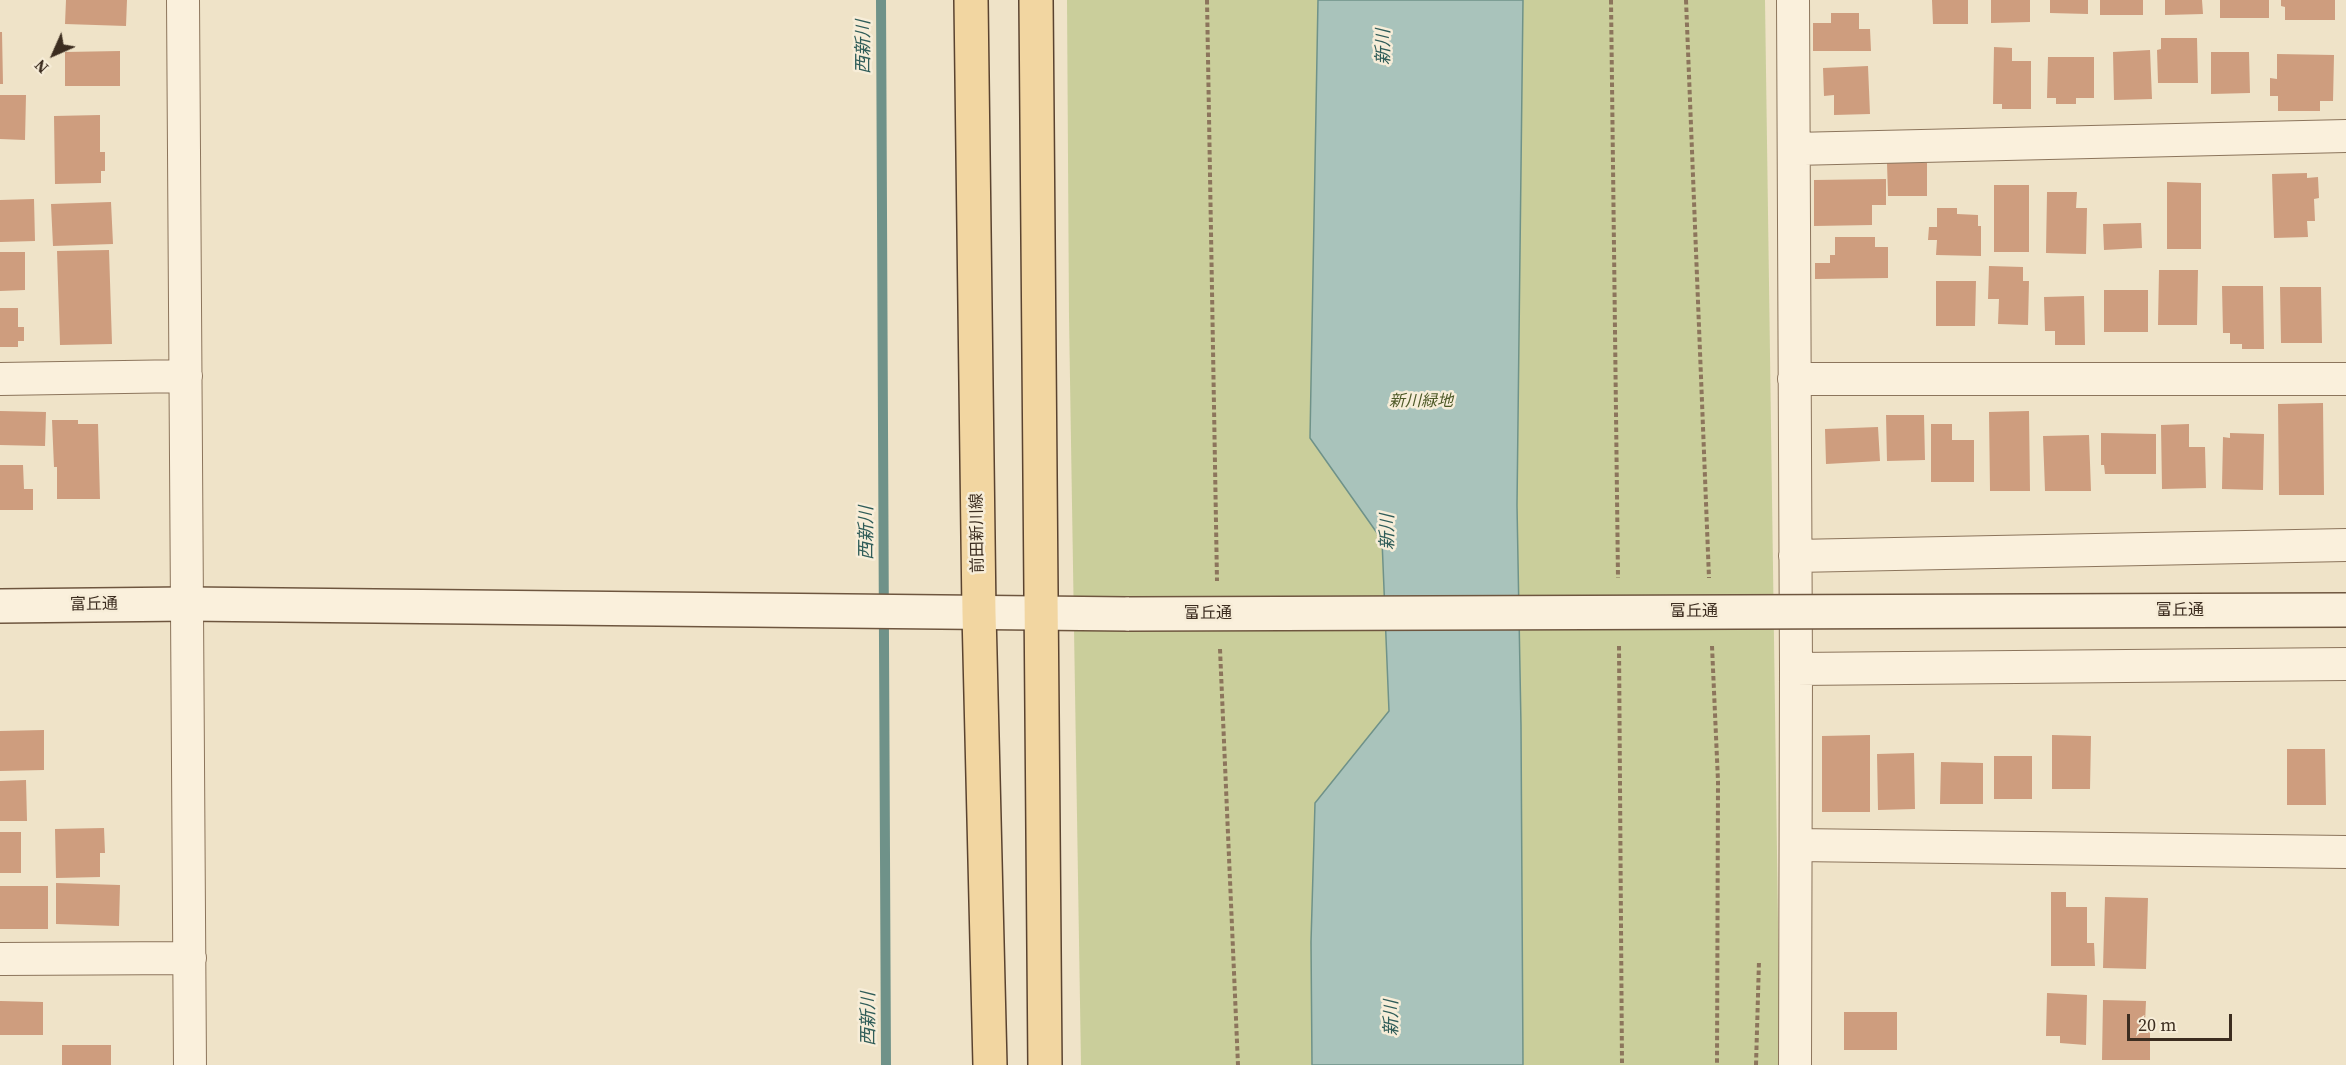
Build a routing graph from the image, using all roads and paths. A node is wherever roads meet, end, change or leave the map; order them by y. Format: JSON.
{"nodes":[{"id":1,"x":183,"y":0,"type":"edge"},
{"id":2,"x":971,"y":0,"type":"edge"},
{"id":3,"x":1036,"y":0,"type":"edge"},
{"id":4,"x":1207,"y":0,"type":"edge"},
{"id":5,"x":1611,"y":0,"type":"edge"},
{"id":6,"x":1686,"y":0,"type":"edge"},
{"id":7,"x":1793,"y":0,"type":"edge"},
{"id":8,"x":2346,"y":136,"type":"edge"},
{"id":9,"x":1794,"y":149,"type":"junction"},
{"id":10,"x":186,"y":376,"type":"junction"},
{"id":11,"x":0,"y":379,"type":"edge"},
{"id":12,"x":1794,"y":379,"type":"junction"},
{"id":13,"x":2346,"y":379,"type":"edge"},
{"id":14,"x":2346,"y":545,"type":"edge"},
{"id":15,"x":1795,"y":556,"type":"junction"},
{"id":16,"x":1709,"y":579,"type":"dead end"},
{"id":17,"x":1618,"y":588,"type":"dead end"},
{"id":18,"x":1217,"y":592,"type":"dead end"},
{"id":19,"x":187,"y":604,"type":"junction"},
{"id":20,"x":0,"y":606,"type":"edge"},
{"id":21,"x":2346,"y":610,"type":"edge"},
{"id":22,"x":979,"y":613,"type":"junction"},
{"id":23,"x":1041,"y":614,"type":"junction"},
{"id":24,"x":1619,"y":636,"type":"dead end"},
{"id":25,"x":1712,"y":639,"type":"dead end"},
{"id":26,"x":1220,"y":640,"type":"dead end"},
{"id":27,"x":2346,"y":664,"type":"edge"},
{"id":28,"x":1796,"y":669,"type":"junction"},
{"id":29,"x":1796,"y":845,"type":"junction"},
{"id":30,"x":2346,"y":852,"type":"edge"},
{"id":31,"x":189,"y":958,"type":"junction"},
{"id":32,"x":0,"y":959,"type":"edge"},
{"id":33,"x":190,"y":1065,"type":"edge"},
{"id":34,"x":990,"y":1065,"type":"edge"},
{"id":35,"x":1045,"y":1065,"type":"edge"},
{"id":36,"x":1238,"y":1065,"type":"edge"},
{"id":37,"x":1622,"y":1065,"type":"edge"},
{"id":38,"x":1717,"y":1065,"type":"edge"},
{"id":39,"x":1795,"y":1065,"type":"edge"}],
"edges":[{"from":1,"to":10,"type":"street"},
{"from":2,"to":22,"type":"main road","name":"前田新川線"},
{"from":3,"to":23,"type":"main road"},
{"from":4,"to":18,"type":"path"},
{"from":5,"to":17,"type":"path"},
{"from":6,"to":16,"type":"path"},
{"from":7,"to":9,"type":"street"},
{"from":8,"to":9,"type":"street"},
{"from":9,"to":12,"type":"street"},
{"from":10,"to":11,"type":"street"},
{"from":10,"to":19,"type":"street"},
{"from":12,"to":13,"type":"street"},
{"from":12,"to":15,"type":"street"},
{"from":14,"to":15,"type":"street"},
{"from":15,"to":28,"type":"street"},
{"from":19,"to":20,"type":"street","name":"富丘通"},
{"from":19,"to":22,"type":"street","name":"富丘通"},
{"from":19,"to":31,"type":"street"},
{"from":21,"to":23,"type":"street","name":"富丘通","bridge":true},
{"from":22,"to":23,"type":"street","name":"富丘通"},
{"from":22,"to":34,"type":"main road","name":"前田新川線"},
{"from":23,"to":35,"type":"main road"},
{"from":24,"to":37,"type":"path"},
{"from":25,"to":38,"type":"path"},
{"from":26,"to":36,"type":"path"},
{"from":27,"to":28,"type":"street"},
{"from":28,"to":29,"type":"street"},
{"from":29,"to":30,"type":"street"},
{"from":29,"to":39,"type":"street"},
{"from":31,"to":32,"type":"street"},
{"from":31,"to":33,"type":"street"}]}
